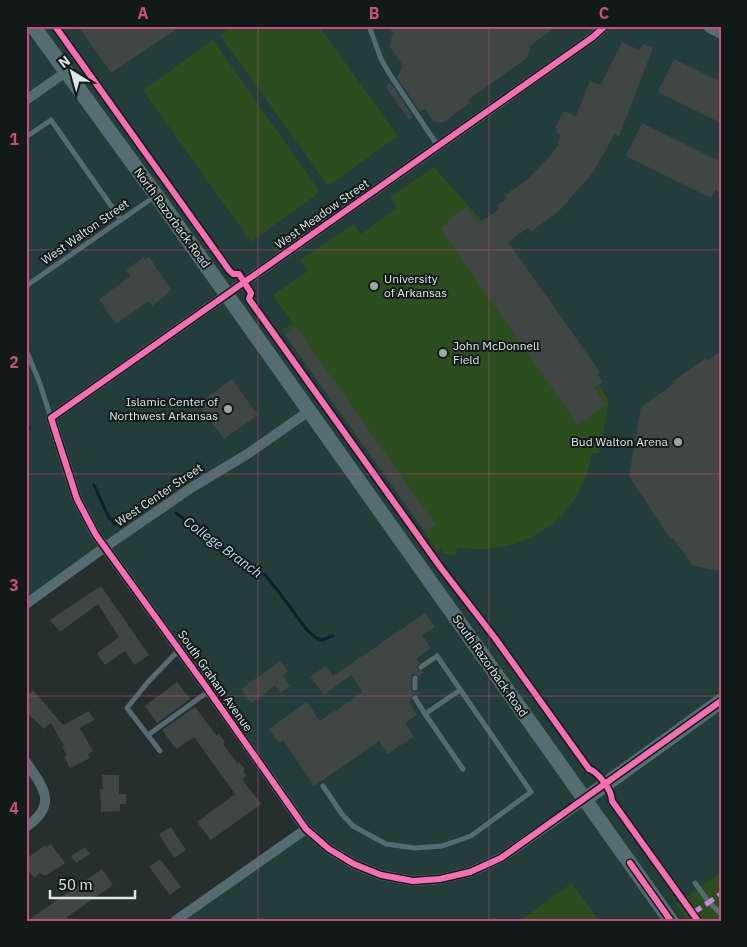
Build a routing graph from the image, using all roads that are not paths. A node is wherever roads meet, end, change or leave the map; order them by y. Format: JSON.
{"nodes":[{"id":1,"x":33,"y":26,"type":"edge"},
{"id":2,"x":369,"y":26,"type":"edge"},
{"id":3,"x":605,"y":26,"type":"edge"},
{"id":4,"x":711,"y":26,"type":"edge"},
{"id":5,"x":721,"y":31,"type":"edge"},
{"id":6,"x":66,"y":72,"type":"junction"},
{"id":7,"x":26,"y":100,"type":"edge"},
{"id":8,"x":26,"y":137,"type":"edge"},
{"id":9,"x":438,"y":146,"type":"junction"},
{"id":10,"x":156,"y":195,"type":"junction"},
{"id":11,"x":121,"y":220,"type":"junction"},
{"id":12,"x":26,"y":286,"type":"edge"},
{"id":13,"x":227,"y":295,"type":"junction"},
{"id":14,"x":26,"y":350,"type":"edge"},
{"id":15,"x":309,"y":411,"type":"junction"},
{"id":16,"x":51,"y":418,"type":"junction"},
{"id":17,"x":105,"y":547,"type":"junction"},
{"id":18,"x":26,"y":604,"type":"edge"},
{"id":19,"x":180,"y":650,"type":"junction"},
{"id":20,"x":421,"y":667,"type":"dead end"},
{"id":21,"x":416,"y":678,"type":"dead end"},
{"id":22,"x":415,"y":688,"type":"dead end"},
{"id":23,"x":460,"y":690,"type":"junction"},
{"id":24,"x":209,"y":691,"type":"junction"},
{"id":25,"x":415,"y":698,"type":"dead end"},
{"id":26,"x":721,"y":701,"type":"edge"},
{"id":27,"x":426,"y":714,"type":"junction"},
{"id":28,"x":148,"y":735,"type":"junction"},
{"id":29,"x":160,"y":751,"type":"dead end"},
{"id":30,"x":26,"y":762,"type":"edge"},
{"id":31,"x":464,"y":770,"type":"dead end"},
{"id":32,"x":323,"y":786,"type":"dead end"},
{"id":33,"x":584,"y":800,"type":"junction"},
{"id":34,"x":26,"y":827,"type":"edge"},
{"id":35,"x":306,"y":829,"type":"junction"},
{"id":36,"x":695,"y":882,"type":"dead end"},
{"id":37,"x":721,"y":914,"type":"edge"},
{"id":38,"x":176,"y":921,"type":"edge"},
{"id":39,"x":671,"y":921,"type":"edge"}],
"edges":[{"from":1,"to":6,"type":"main road","name":"North Razorback Road"},
{"from":2,"to":9,"type":"lane"},
{"from":3,"to":9,"type":"street","name":"West Meadow Street"},
{"from":4,"to":5,"type":"main road"},
{"from":6,"to":7,"type":"street"},
{"from":6,"to":10,"type":"main road","name":"North Razorback Road"},
{"from":8,"to":11,"type":"lane"},
{"from":9,"to":13,"type":"street","name":"West Meadow Street"},
{"from":10,"to":11,"type":"lane","name":"West Walton Street"},
{"from":10,"to":13,"type":"main road","name":"North Razorback Road"},
{"from":11,"to":12,"type":"lane","name":"West Walton Street"},
{"from":13,"to":15,"type":"main road","name":"North Razorback Road"},
{"from":13,"to":16,"type":"street","name":"West Meadow Street"},
{"from":14,"to":16,"type":"lane"},
{"from":15,"to":17,"type":"street","name":"West Center Street"},
{"from":15,"to":33,"type":"main road","name":"South Razorback Road"},
{"from":16,"to":17,"type":"street","name":"South Graham Avenue"},
{"from":17,"to":18,"type":"street","name":"West Center Street"},
{"from":17,"to":19,"type":"street","name":"South Graham Avenue"},
{"from":19,"to":24,"type":"street","name":"South Graham Avenue"},
{"from":19,"to":28,"type":"lane"},
{"from":20,"to":23,"type":"lane"},
{"from":21,"to":22,"type":"lane"},
{"from":23,"to":27,"type":"lane"},
{"from":23,"to":32,"type":"lane"},
{"from":24,"to":28,"type":"lane"},
{"from":24,"to":35,"type":"street","name":"South Graham Avenue"},
{"from":25,"to":27,"type":"lane"},
{"from":26,"to":33,"type":"main road"},
{"from":27,"to":31,"type":"lane"},
{"from":28,"to":29,"type":"lane"},
{"from":30,"to":34,"type":"street"},
{"from":33,"to":35,"type":"street","name":"South Graham Avenue"},
{"from":33,"to":39,"type":"main road","name":"South Razorback Road"},
{"from":35,"to":38,"type":"street"},
{"from":36,"to":37,"type":"lane"}]}
